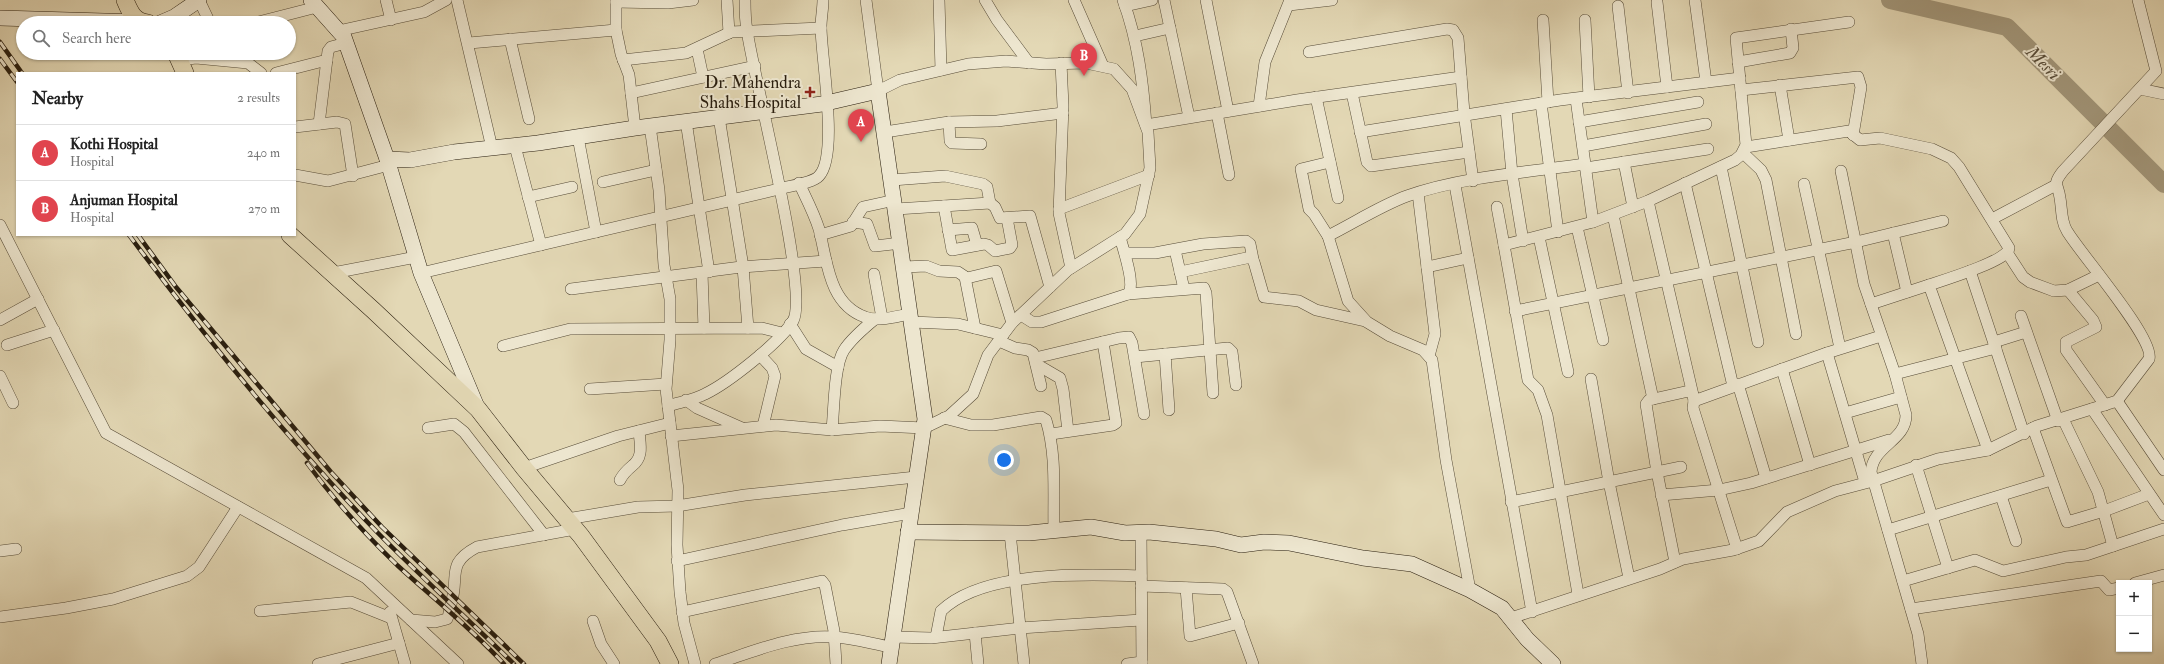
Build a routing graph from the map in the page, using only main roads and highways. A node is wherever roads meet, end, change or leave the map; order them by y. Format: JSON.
{"nodes":[{"id":1,"x":125,"y":0,"type":"edge"},
{"id":2,"x":135,"y":16,"type":"edge"},
{"id":3,"x":291,"y":236,"type":"edge"},
{"id":4,"x":670,"y":664,"type":"edge"}],
"edges":[{"from":1,"to":2,"type":"main road"},
{"from":3,"to":4,"type":"main road"}]}
